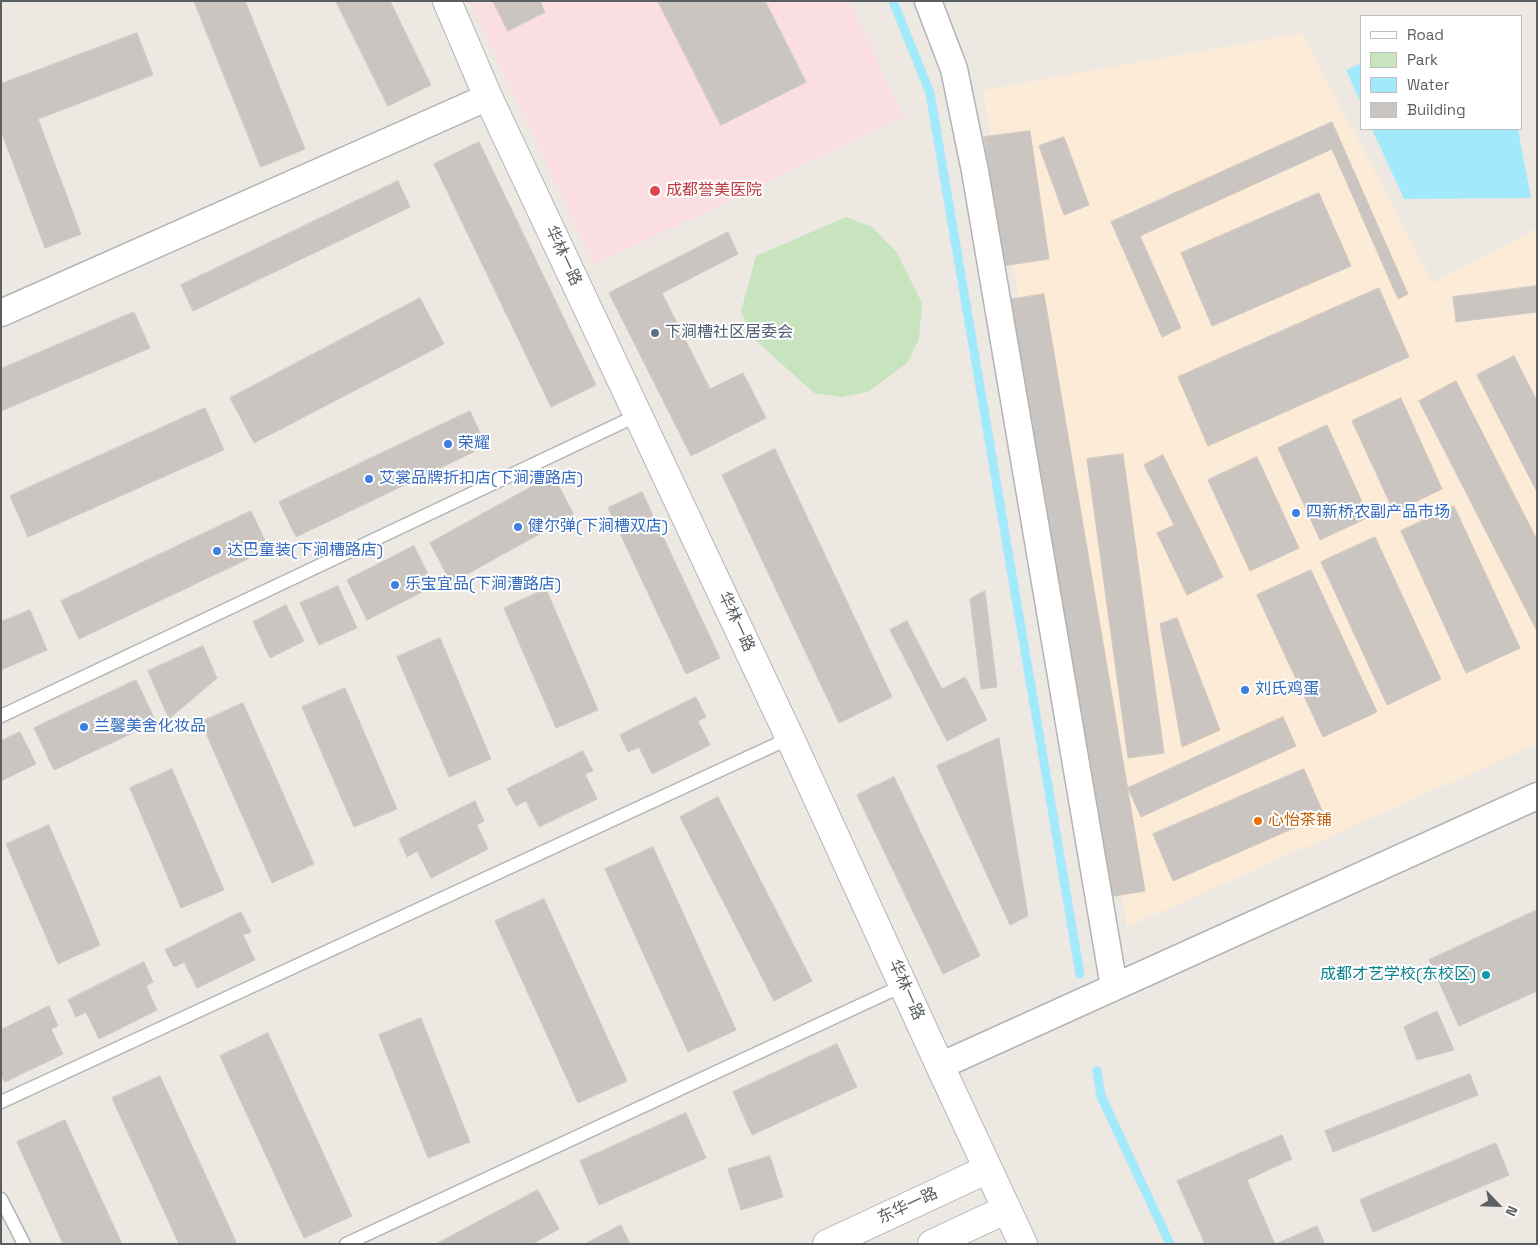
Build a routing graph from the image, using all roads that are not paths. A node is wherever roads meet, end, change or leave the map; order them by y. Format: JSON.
{"nodes":[{"id":1,"x":447,"y":1,"type":"edge"},
{"id":2,"x":928,"y":1,"type":"edge"},
{"id":3,"x":488,"y":97,"type":"junction"},
{"id":4,"x":1,"y":313,"type":"edge"},
{"id":5,"x":638,"y":415,"type":"junction"},
{"id":6,"x":1,"y":716,"type":"edge"},
{"id":7,"x":790,"y":738,"type":"junction"},
{"id":8,"x":1537,"y":796,"type":"edge"},
{"id":9,"x":904,"y":985,"type":"junction"},
{"id":10,"x":1114,"y":987,"type":"junction"},
{"id":11,"x":940,"y":1066,"type":"junction"},
{"id":12,"x":1,"y":1102,"type":"edge"},
{"id":13,"x":988,"y":1169,"type":"junction"},
{"id":14,"x":1,"y":1199,"type":"edge"},
{"id":15,"x":1008,"y":1209,"type":"junction"},
{"id":16,"x":24,"y":1244,"type":"edge"},
{"id":17,"x":346,"y":1244,"type":"edge"},
{"id":18,"x":827,"y":1244,"type":"edge"},
{"id":19,"x":932,"y":1244,"type":"edge"},
{"id":20,"x":1023,"y":1244,"type":"edge"}],
"edges":[{"from":1,"to":3,"type":"street","name":"华林一路"},
{"from":2,"to":10,"type":"street"},
{"from":3,"to":4,"type":"street"},
{"from":3,"to":5,"type":"street","name":"华林一路"},
{"from":5,"to":6,"type":"lane"},
{"from":5,"to":7,"type":"street","name":"华林一路"},
{"from":7,"to":9,"type":"street","name":"华林一路"},
{"from":7,"to":12,"type":"lane"},
{"from":8,"to":10,"type":"street"},
{"from":9,"to":11,"type":"street","name":"华林一路"},
{"from":9,"to":17,"type":"lane"},
{"from":10,"to":11,"type":"street"},
{"from":11,"to":13,"type":"street","name":"华林一路"},
{"from":13,"to":15,"type":"street","name":"华林一路"},
{"from":13,"to":18,"type":"street","name":"东华一路"},
{"from":14,"to":16,"type":"lane"},
{"from":15,"to":19,"type":"street"},
{"from":15,"to":20,"type":"street","name":"华林一路"}]}
